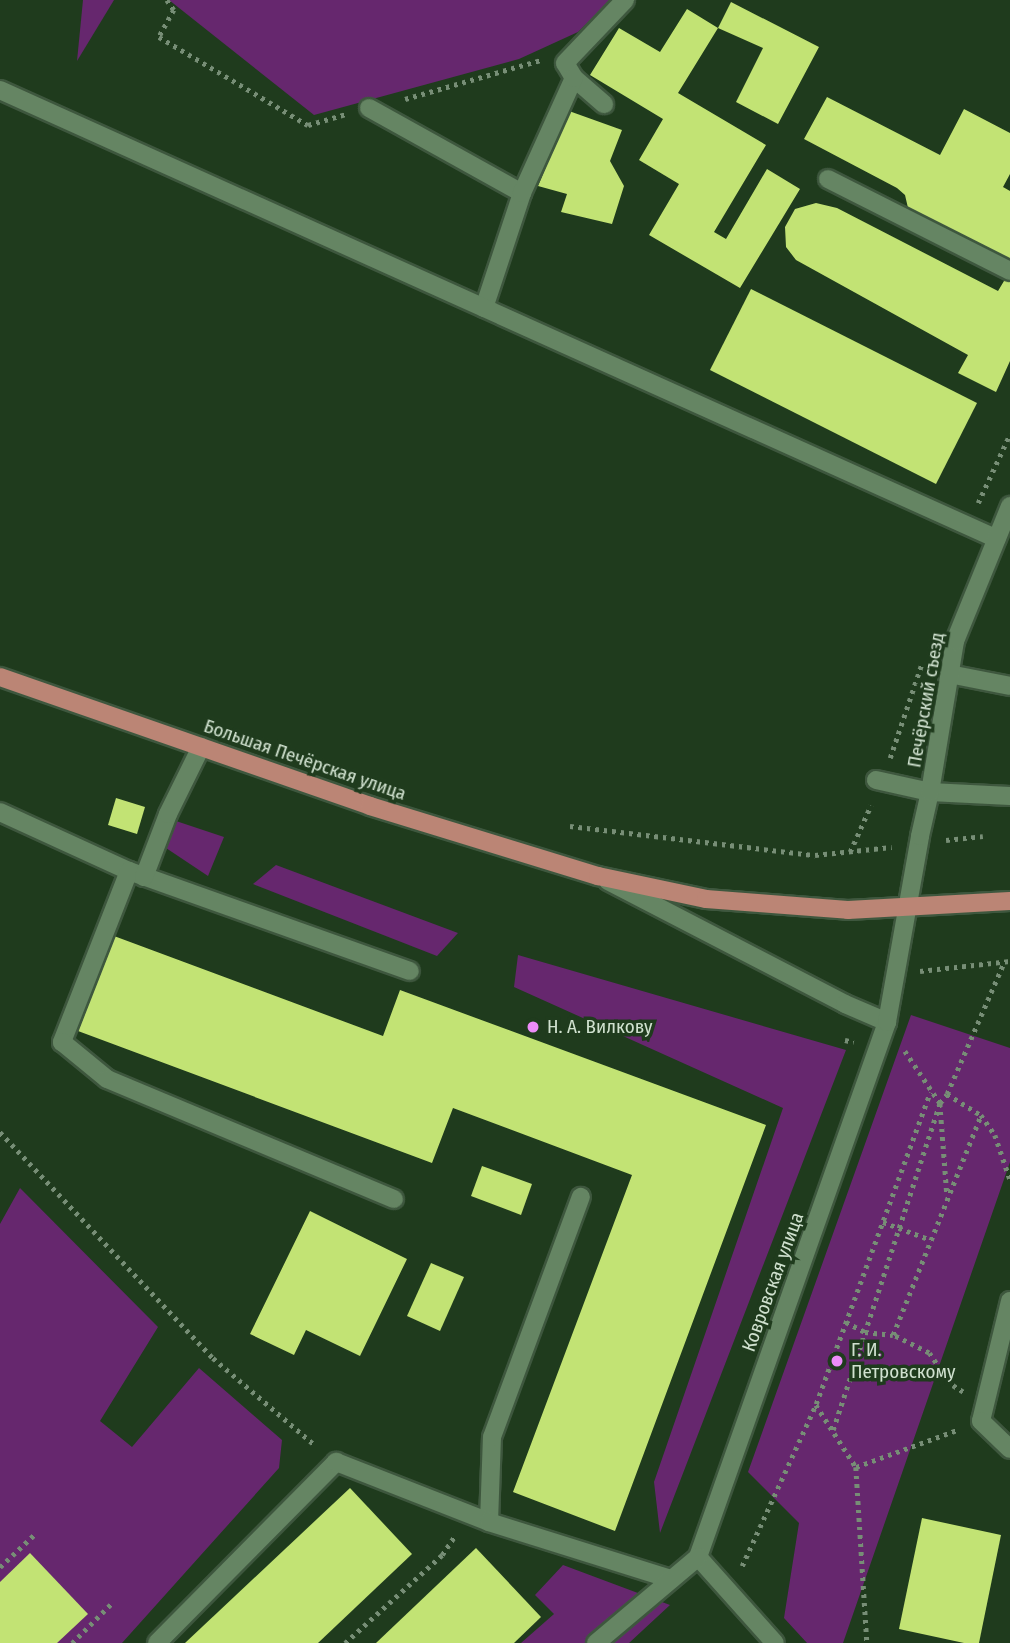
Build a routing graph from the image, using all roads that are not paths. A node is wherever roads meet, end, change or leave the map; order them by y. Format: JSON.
{"nodes":[{"id":1,"x":625,"y":0,"type":"edge"},
{"id":2,"x":570,"y":70,"type":"junction"},
{"id":3,"x":0,"y":90,"type":"edge"},
{"id":4,"x":604,"y":104,"type":"dead end"},
{"id":5,"x":369,"y":108,"type":"road end"},
{"id":6,"x":828,"y":179,"type":"dead end"},
{"id":7,"x":522,"y":193,"type":"junction"},
{"id":8,"x":1010,"y":271,"type":"edge"},
{"id":9,"x":484,"y":308,"type":"junction"},
{"id":10,"x":1010,"y":506,"type":"edge"},
{"id":11,"x":997,"y":539,"type":"junction"},
{"id":12,"x":949,"y":674,"type":"junction"},
{"id":13,"x":0,"y":677,"type":"edge"},
{"id":14,"x":1010,"y":686,"type":"edge"},
{"id":15,"x":201,"y":747,"type":"junction"},
{"id":16,"x":879,"y":780,"type":"road end"},
{"id":17,"x":930,"y":792,"type":"junction"},
{"id":18,"x":1010,"y":796,"type":"edge"},
{"id":19,"x":0,"y":812,"type":"edge"},
{"id":20,"x":137,"y":874,"type":"junction"},
{"id":21,"x":598,"y":876,"type":"junction"},
{"id":22,"x":1010,"y":901,"type":"edge"},
{"id":23,"x":907,"y":908,"type":"junction"},
{"id":24,"x":410,"y":971,"type":"dead end"},
{"id":25,"x":887,"y":1022,"type":"junction"},
{"id":26,"x":581,"y":1197,"type":"dead end"},
{"id":27,"x":394,"y":1199,"type":"dead end"},
{"id":28,"x":1010,"y":1301,"type":"edge"},
{"id":29,"x":1010,"y":1449,"type":"edge"},
{"id":30,"x":488,"y":1522,"type":"junction"},
{"id":31,"x":698,"y":1557,"type":"junction"},
{"id":32,"x":671,"y":1579,"type":"junction"},
{"id":33,"x":157,"y":1643,"type":"edge"},
{"id":34,"x":596,"y":1643,"type":"edge"},
{"id":35,"x":775,"y":1643,"type":"edge"}],
"edges":[{"from":1,"to":2,"type":"street"},
{"from":2,"to":4,"type":"street"},
{"from":2,"to":7,"type":"street"},
{"from":3,"to":9,"type":"street"},
{"from":5,"to":7,"type":"street"},
{"from":6,"to":8,"type":"street"},
{"from":7,"to":9,"type":"street"},
{"from":9,"to":11,"type":"street"},
{"from":10,"to":11,"type":"street","name":"Печёрский съезд"},
{"from":11,"to":12,"type":"street","name":"Печёрский съезд"},
{"from":12,"to":14,"type":"street"},
{"from":12,"to":17,"type":"street","name":"Печёрский съезд"},
{"from":13,"to":15,"type":"main road","name":"Большая Печёрская улица"},
{"from":15,"to":20,"type":"street"},
{"from":15,"to":21,"type":"main road","name":"Большая Печёрская улица"},
{"from":16,"to":17,"type":"street"},
{"from":17,"to":18,"type":"street"},
{"from":17,"to":23,"type":"street","name":"Печёрский съезд"},
{"from":19,"to":20,"type":"street"},
{"from":20,"to":24,"type":"street"},
{"from":20,"to":27,"type":"street"},
{"from":21,"to":23,"type":"main road","name":"Большая Печёрская улица"},
{"from":21,"to":25,"type":"street","name":"Большая Печёрская улица"},
{"from":22,"to":23,"type":"main road","name":"Большая Печёрская улица"},
{"from":23,"to":25,"type":"street","name":"Ковровская улица"},
{"from":25,"to":31,"type":"street","name":"Ковровская улица"},
{"from":26,"to":30,"type":"street"},
{"from":28,"to":29,"type":"street"},
{"from":30,"to":32,"type":"street"},
{"from":30,"to":33,"type":"street"},
{"from":31,"to":32,"type":"street"},
{"from":31,"to":35,"type":"street"},
{"from":32,"to":34,"type":"street"}]}
